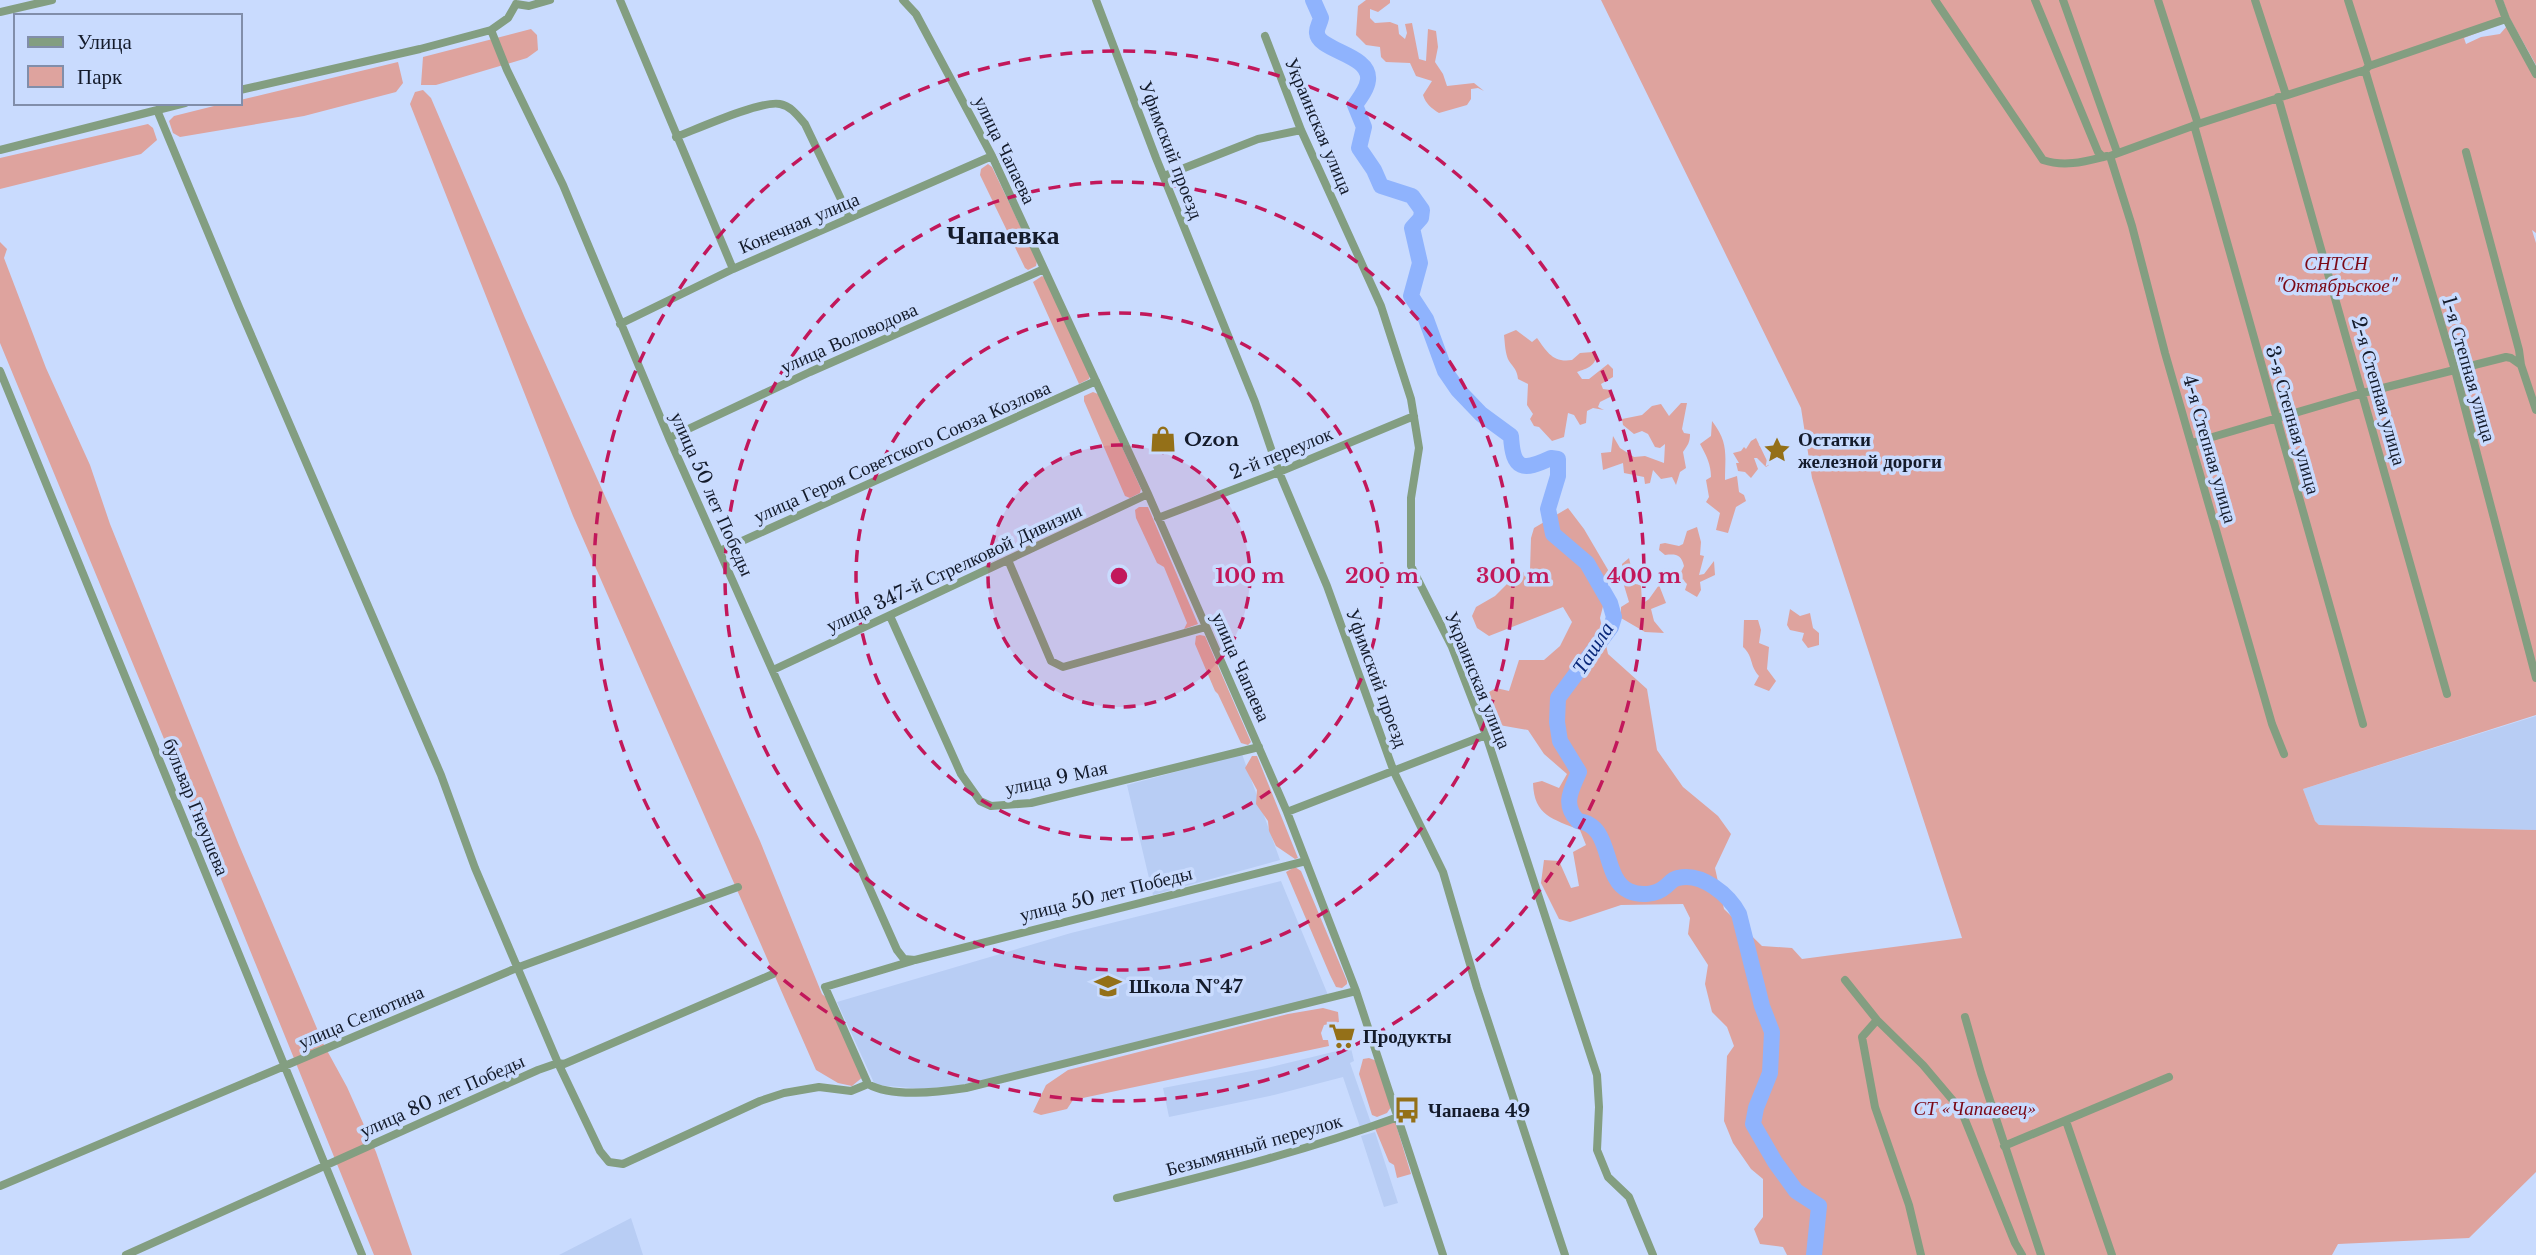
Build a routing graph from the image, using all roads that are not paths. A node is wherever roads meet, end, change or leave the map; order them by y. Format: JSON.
{"nodes":[{"id":1,"x":52,"y":0,"type":"edge"},
{"id":2,"x":550,"y":0,"type":"edge"},
{"id":3,"x":620,"y":0,"type":"edge"},
{"id":4,"x":903,"y":0,"type":"edge"},
{"id":5,"x":1096,"y":0,"type":"edge"},
{"id":6,"x":1935,"y":0,"type":"edge"},
{"id":7,"x":2035,"y":0,"type":"edge"},
{"id":8,"x":2063,"y":0,"type":"edge"},
{"id":9,"x":2158,"y":0,"type":"edge"},
{"id":10,"x":2255,"y":0,"type":"edge"},
{"id":11,"x":2348,"y":0,"type":"edge"},
{"id":12,"x":2499,"y":0,"type":"edge"},
{"id":13,"x":515,"y":2,"type":"edge"},
{"id":14,"x":0,"y":12,"type":"edge"},
{"id":15,"x":2506,"y":19,"type":"junction"},
{"id":16,"x":491,"y":30,"type":"junction"},
{"id":17,"x":1265,"y":36,"type":"dead end"},
{"id":18,"x":2367,"y":68,"type":"junction"},
{"id":19,"x":2536,"y":74,"type":"edge"},
{"id":20,"x":242,"y":90,"type":"edge"},
{"id":21,"x":2282,"y":96,"type":"junction"},
{"id":22,"x":177,"y":105,"type":"edge"},
{"id":23,"x":158,"y":110,"type":"junction"},
{"id":24,"x":2196,"y":124,"type":"junction"},
{"id":25,"x":1301,"y":130,"type":"junction"},
{"id":26,"x":676,"y":137,"type":"junction"},
{"id":27,"x":0,"y":150,"type":"edge"},
{"id":28,"x":2466,"y":152,"type":"dead end"},
{"id":29,"x":2111,"y":155,"type":"junction"},
{"id":30,"x":992,"y":156,"type":"junction"},
{"id":31,"x":1164,"y":176,"type":"junction"},
{"id":32,"x":850,"y":218,"type":"junction"},
{"id":33,"x":733,"y":269,"type":"junction"},
{"id":34,"x":1044,"y":269,"type":"junction"},
{"id":35,"x":620,"y":324,"type":"junction"},
{"id":36,"x":2521,"y":365,"type":"junction"},
{"id":37,"x":2455,"y":370,"type":"junction"},
{"id":38,"x":0,"y":372,"type":"edge"},
{"id":39,"x":1096,"y":382,"type":"junction"},
{"id":40,"x":2362,"y":393,"type":"junction"},
{"id":41,"x":2536,"y":410,"type":"edge"},
{"id":42,"x":1414,"y":416,"type":"junction"},
{"id":43,"x":2276,"y":418,"type":"junction"},
{"id":44,"x":669,"y":438,"type":"junction"},
{"id":45,"x":2192,"y":443,"type":"junction"},
{"id":46,"x":1279,"y":472,"type":"junction"},
{"id":47,"x":1148,"y":494,"type":"junction"},
{"id":48,"x":1158,"y":518,"type":"junction"},
{"id":49,"x":720,"y":551,"type":"junction"},
{"id":50,"x":1008,"y":560,"type":"junction"},
{"id":51,"x":890,"y":616,"type":"junction"},
{"id":52,"x":1206,"y":627,"type":"junction"},
{"id":53,"x":773,"y":670,"type":"junction"},
{"id":54,"x":2536,"y":678,"type":"edge"},
{"id":55,"x":2447,"y":694,"type":"dead end"},
{"id":56,"x":2363,"y":724,"type":"dead end"},
{"id":57,"x":1486,"y":735,"type":"junction"},
{"id":58,"x":1259,"y":747,"type":"junction"},
{"id":59,"x":2284,"y":754,"type":"dead end"},
{"id":60,"x":1394,"y":772,"type":"junction"},
{"id":61,"x":1287,"y":813,"type":"junction"},
{"id":62,"x":1306,"y":860,"type":"junction"},
{"id":63,"x":738,"y":887,"type":"dead end"},
{"id":64,"x":915,"y":960,"type":"junction"},
{"id":65,"x":519,"y":967,"type":"junction"},
{"id":66,"x":774,"y":974,"type":"dead end"},
{"id":67,"x":1845,"y":980,"type":"dead end"},
{"id":68,"x":1356,"y":991,"type":"junction"},
{"id":69,"x":1965,"y":1017,"type":"dead end"},
{"id":70,"x":1877,"y":1020,"type":"junction"},
{"id":71,"x":558,"y":1063,"type":"junction"},
{"id":72,"x":285,"y":1066,"type":"junction"},
{"id":73,"x":2169,"y":1077,"type":"dead end"},
{"id":74,"x":867,"y":1084,"type":"junction"},
{"id":75,"x":1398,"y":1117,"type":"junction"},
{"id":76,"x":2066,"y":1121,"type":"junction"},
{"id":77,"x":2004,"y":1146,"type":"junction"},
{"id":78,"x":326,"y":1166,"type":"junction"},
{"id":79,"x":0,"y":1186,"type":"edge"},
{"id":80,"x":1117,"y":1198,"type":"dead end"},
{"id":81,"x":126,"y":1255,"type":"edge"},
{"id":82,"x":362,"y":1255,"type":"edge"},
{"id":83,"x":1443,"y":1255,"type":"edge"},
{"id":84,"x":1565,"y":1255,"type":"edge"},
{"id":85,"x":1653,"y":1255,"type":"edge"},
{"id":86,"x":1921,"y":1255,"type":"edge"},
{"id":87,"x":2022,"y":1255,"type":"edge"},
{"id":88,"x":2041,"y":1255,"type":"edge"},
{"id":89,"x":2112,"y":1255,"type":"edge"}],
"edges":[{"from":1,"to":14,"type":"street"},
{"from":2,"to":13,"type":"street"},
{"from":3,"to":26,"type":"street"},
{"from":4,"to":30,"type":"street","name":"улица Чапаева"},
{"from":5,"to":31,"type":"street","name":"Уфимский проезд"},
{"from":6,"to":29,"type":"street"},
{"from":7,"to":29,"type":"street"},
{"from":8,"to":29,"type":"street","name":"4-я Степная улица"},
{"from":9,"to":24,"type":"street","name":"3-я Степная улица"},
{"from":10,"to":21,"type":"street","name":"2-я Степная улица"},
{"from":11,"to":18,"type":"street","name":"1-я Степная улица"},
{"from":12,"to":15,"type":"street"},
{"from":13,"to":16,"type":"street"},
{"from":15,"to":18,"type":"street"},
{"from":15,"to":19,"type":"street"},
{"from":16,"to":20,"type":"street"},
{"from":16,"to":35,"type":"street","name":"улица 50 лет Победы"},
{"from":17,"to":25,"type":"street","name":"Украинская улица"},
{"from":18,"to":21,"type":"street"},
{"from":18,"to":37,"type":"street","name":"1-я Степная улица"},
{"from":21,"to":24,"type":"street"},
{"from":21,"to":40,"type":"street","name":"2-я Степная улица"},
{"from":22,"to":23,"type":"street"},
{"from":23,"to":27,"type":"street"},
{"from":23,"to":65,"type":"street"},
{"from":24,"to":29,"type":"street"},
{"from":24,"to":43,"type":"street","name":"3-я Степная улица"},
{"from":25,"to":31,"type":"street"},
{"from":25,"to":42,"type":"street","name":"Украинская улица"},
{"from":26,"to":32,"type":"street"},
{"from":26,"to":33,"type":"street"},
{"from":28,"to":36,"type":"street"},
{"from":29,"to":45,"type":"street","name":"4-я Степная улица"},
{"from":30,"to":32,"type":"street","name":"Конечная улица"},
{"from":30,"to":34,"type":"street","name":"улица Чапаева"},
{"from":31,"to":46,"type":"street","name":"Уфимский проезд"},
{"from":32,"to":33,"type":"street","name":"Конечная улица"},
{"from":33,"to":35,"type":"street","name":"Конечная улица"},
{"from":34,"to":39,"type":"street","name":"улица Чапаева"},
{"from":34,"to":44,"type":"street","name":"улица Воловодова"},
{"from":35,"to":44,"type":"street","name":"улица 50 лет Победы"},
{"from":36,"to":37,"type":"street"},
{"from":36,"to":41,"type":"street"},
{"from":37,"to":40,"type":"street"},
{"from":37,"to":54,"type":"street","name":"1-я Степная улица"},
{"from":38,"to":72,"type":"street","name":"бульвар Гнеушева"},
{"from":39,"to":47,"type":"street","name":"улица Чапаева"},
{"from":39,"to":49,"type":"street","name":"улица Героя Советского Союза Козлова"},
{"from":40,"to":43,"type":"street"},
{"from":40,"to":55,"type":"street","name":"2-я Степная улица"},
{"from":42,"to":46,"type":"street","name":"2-й переулок"},
{"from":42,"to":57,"type":"street","name":"Украинская улица"},
{"from":43,"to":45,"type":"street"},
{"from":43,"to":56,"type":"street","name":"3-я Степная улица"},
{"from":44,"to":49,"type":"street","name":"улица 50 лет Победы"},
{"from":45,"to":59,"type":"street","name":"4-я Степная улица"},
{"from":46,"to":48,"type":"street","name":"2-й переулок"},
{"from":46,"to":60,"type":"street","name":"Уфимский проезд"},
{"from":47,"to":48,"type":"street","name":"улица Чапаева"},
{"from":47,"to":50,"type":"street","name":"улица 347-й Стрелковой Дивизии"},
{"from":48,"to":52,"type":"street","name":"улица Чапаева"},
{"from":49,"to":53,"type":"street","name":"улица 50 лет Победы"},
{"from":50,"to":51,"type":"street","name":"улица 347-й Стрелковой Дивизии"},
{"from":50,"to":52,"type":"street"},
{"from":51,"to":53,"type":"street","name":"улица 347-й Стрелковой Дивизии"},
{"from":51,"to":58,"type":"street","name":"улица 9 Мая"},
{"from":52,"to":58,"type":"street","name":"улица Чапаева"},
{"from":53,"to":64,"type":"street","name":"улица 50 лет Победы"},
{"from":57,"to":60,"type":"street"},
{"from":57,"to":85,"type":"street","name":"Украинская улица"},
{"from":58,"to":61,"type":"street","name":"улица Чапаева"},
{"from":60,"to":61,"type":"street"},
{"from":60,"to":84,"type":"street","name":"Уфимский проезд"},
{"from":61,"to":62,"type":"street","name":"улица Чапаева"},
{"from":62,"to":64,"type":"street","name":"улица 50 лет Победы"},
{"from":62,"to":68,"type":"street","name":"улица Чапаева"},
{"from":63,"to":65,"type":"street","name":"улица Селютина"},
{"from":64,"to":74,"type":"street","name":"улица 50 лет Победы"},
{"from":65,"to":71,"type":"street"},
{"from":65,"to":72,"type":"street","name":"улица Селютина"},
{"from":66,"to":71,"type":"street","name":"улица 80 лет Победы"},
{"from":67,"to":70,"type":"street"},
{"from":68,"to":74,"type":"street"},
{"from":68,"to":75,"type":"street","name":"улица Чапаева"},
{"from":69,"to":77,"type":"street"},
{"from":70,"to":86,"type":"street"},
{"from":70,"to":87,"type":"street"},
{"from":71,"to":74,"type":"street"},
{"from":71,"to":78,"type":"street","name":"улица 80 лет Победы"},
{"from":72,"to":78,"type":"street","name":"бульвар Гнеушева"},
{"from":72,"to":79,"type":"street","name":"улица Селютина"},
{"from":73,"to":76,"type":"street"},
{"from":75,"to":80,"type":"street","name":"Безымянный переулок"},
{"from":75,"to":83,"type":"street","name":"улица Чапаева"},
{"from":76,"to":77,"type":"street"},
{"from":76,"to":89,"type":"street"},
{"from":77,"to":88,"type":"street"},
{"from":78,"to":81,"type":"street","name":"улица 80 лет Победы"},
{"from":78,"to":82,"type":"street","name":"бульвар Гнеушева"}]}
